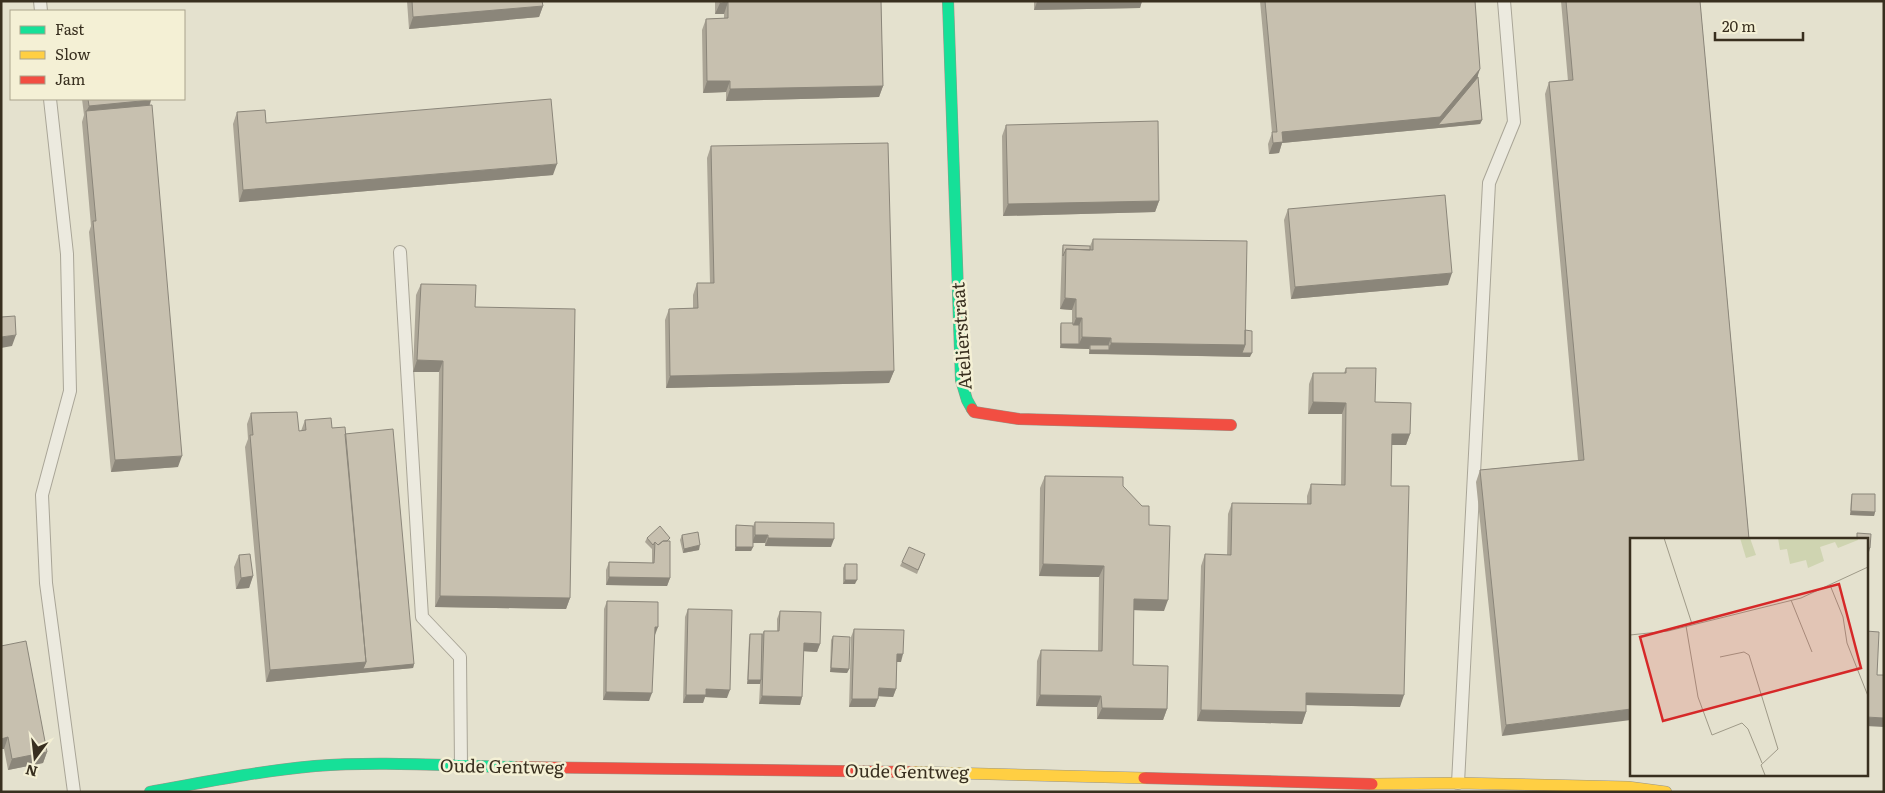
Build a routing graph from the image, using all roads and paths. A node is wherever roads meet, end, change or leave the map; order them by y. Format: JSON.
{"nodes":[{"id":1,"x":948,"y":1,"type":"edge"},
{"id":2,"x":1504,"y":1,"type":"edge"},
{"id":3,"x":50,"y":100,"type":"edge"},
{"id":4,"x":400,"y":252,"type":"dead end"},
{"id":5,"x":1231,"y":425,"type":"dead end"},
{"id":6,"x":460,"y":766,"type":"junction"},
{"id":7,"x":1458,"y":783,"type":"junction"},
{"id":8,"x":74,"y":792,"type":"edge"},
{"id":9,"x":150,"y":792,"type":"edge"},
{"id":10,"x":1666,"y":792,"type":"edge"}],
"edges":[{"from":1,"to":5,"type":"street","name":"Atelierstraat"},
{"from":2,"to":7,"type":"lane"},
{"from":3,"to":8,"type":"lane"},
{"from":4,"to":6,"type":"lane"},
{"from":6,"to":7,"type":"street","name":"Oude Gentweg"},
{"from":6,"to":9,"type":"street","name":"Oude Gentweg"},
{"from":7,"to":10,"type":"street","name":"Oude Gentweg"}]}
